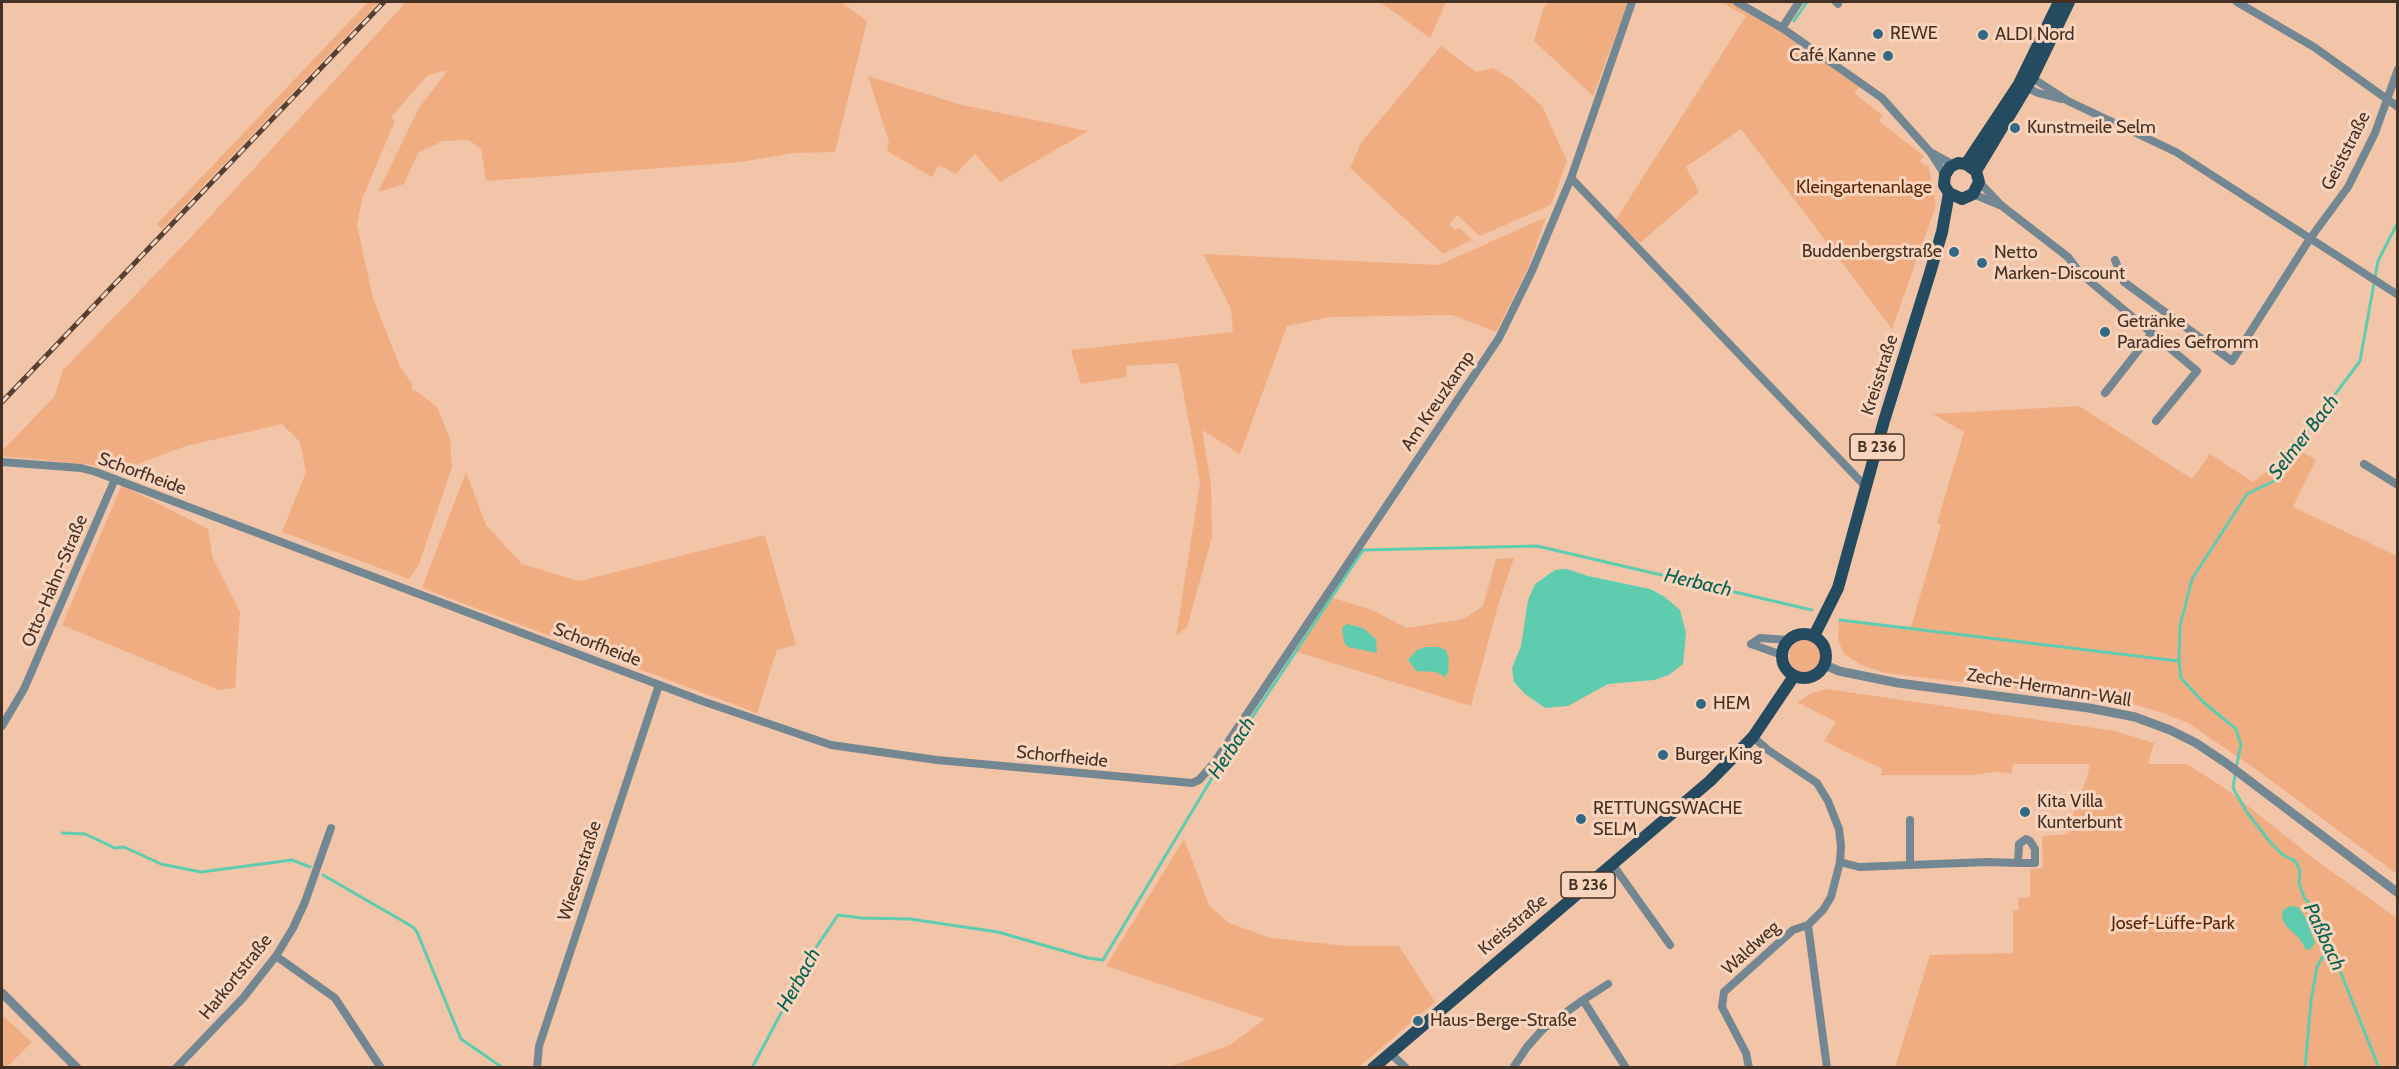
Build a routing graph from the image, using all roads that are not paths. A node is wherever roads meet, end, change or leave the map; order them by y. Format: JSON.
{"nodes":[{"id":1,"x":1632,"y":2,"type":"edge"},
{"id":2,"x":1737,"y":2,"type":"edge"},
{"id":3,"x":1799,"y":2,"type":"edge"},
{"id":4,"x":2059,"y":2,"type":"edge"},
{"id":5,"x":2069,"y":2,"type":"edge"},
{"id":6,"x":2242,"y":3,"type":"edge"},
{"id":7,"x":1782,"y":28,"type":"junction"},
{"id":8,"x":2397,"y":69,"type":"edge"},
{"id":9,"x":2025,"y":80,"type":"junction"},
{"id":10,"x":2387,"y":100,"type":"junction"},
{"id":11,"x":2397,"y":107,"type":"edge"},
{"id":12,"x":1931,"y":153,"type":"junction"},
{"id":13,"x":1969,"y":170,"type":"junction"},
{"id":14,"x":1945,"y":175,"type":"junction"},
{"id":15,"x":1571,"y":178,"type":"junction"},
{"id":16,"x":1949,"y":193,"type":"junction"},
{"id":17,"x":1967,"y":196,"type":"junction"},
{"id":18,"x":2002,"y":206,"type":"junction"},
{"id":19,"x":1943,"y":226,"type":"junction"},
{"id":20,"x":2309,"y":240,"type":"junction"},
{"id":21,"x":2115,"y":260,"type":"dead end"},
{"id":22,"x":2397,"y":295,"type":"edge"},
{"id":23,"x":2152,"y":333,"type":"junction"},
{"id":24,"x":2105,"y":393,"type":"dead end"},
{"id":25,"x":2156,"y":421,"type":"dead end"},
{"id":26,"x":2,"y":462,"type":"edge"},
{"id":27,"x":2364,"y":464,"type":"dead end"},
{"id":28,"x":115,"y":479,"type":"junction"},
{"id":29,"x":2397,"y":486,"type":"edge"},
{"id":30,"x":1866,"y":487,"type":"junction"},
{"id":31,"x":1814,"y":636,"type":"junction"},
{"id":32,"x":1789,"y":640,"type":"junction"},
{"id":33,"x":1782,"y":655,"type":"junction"},
{"id":34,"x":1825,"y":665,"type":"junction"},
{"id":35,"x":1794,"y":676,"type":"junction"},
{"id":36,"x":659,"y":685,"type":"junction"},
{"id":37,"x":2,"y":726,"type":"edge"},
{"id":38,"x":1753,"y":737,"type":"junction"},
{"id":39,"x":1199,"y":780,"type":"joint"},
{"id":40,"x":1910,"y":820,"type":"dead end"},
{"id":41,"x":331,"y":828,"type":"dead end"},
{"id":42,"x":1840,"y":862,"type":"junction"},
{"id":43,"x":2018,"y":863,"type":"dead end"},
{"id":44,"x":1613,"y":864,"type":"junction"},
{"id":45,"x":1910,"y":865,"type":"junction"},
{"id":46,"x":2397,"y":893,"type":"edge"},
{"id":47,"x":1808,"y":925,"type":"junction"},
{"id":48,"x":1670,"y":945,"type":"dead end"},
{"id":49,"x":276,"y":956,"type":"junction"},
{"id":50,"x":1608,"y":984,"type":"dead end"},
{"id":51,"x":2,"y":993,"type":"edge"},
{"id":52,"x":1582,"y":1000,"type":"junction"},
{"id":53,"x":1389,"y":1052,"type":"junction"},
{"id":54,"x":77,"y":1068,"type":"edge"},
{"id":55,"x":176,"y":1068,"type":"edge"},
{"id":56,"x":381,"y":1068,"type":"edge"},
{"id":57,"x":537,"y":1068,"type":"edge"},
{"id":58,"x":1373,"y":1068,"type":"edge"},
{"id":59,"x":1406,"y":1068,"type":"edge"},
{"id":60,"x":1513,"y":1068,"type":"edge"},
{"id":61,"x":1626,"y":1068,"type":"edge"},
{"id":62,"x":1749,"y":1068,"type":"edge"},
{"id":63,"x":1827,"y":1068,"type":"edge"}],
"edges":[{"from":1,"to":15,"type":"street","name":"Am Kreuzkamp"},
{"from":2,"to":7,"type":"street"},
{"from":3,"to":7,"type":"street"},
{"from":4,"to":9,"type":"main road","name":"Kreisstraße"},
{"from":5,"to":9,"type":"main road","name":"Kreisstraße"},
{"from":6,"to":10,"type":"street"},
{"from":7,"to":12,"type":"street"},
{"from":8,"to":10,"type":"street","name":"Geiststraße"},
{"from":9,"to":13,"type":"main road","name":"Kreisstraße"},
{"from":9,"to":20,"type":"street"},
{"from":10,"to":11,"type":"street"},
{"from":10,"to":20,"type":"street","name":"Geiststraße"},
{"from":12,"to":13,"type":"street"},
{"from":12,"to":14,"type":"street"},
{"from":13,"to":14,"type":"main road","name":"Kreisstraße"},
{"from":13,"to":17,"type":"main road","name":"Kreisstraße"},
{"from":13,"to":18,"type":"street"},
{"from":14,"to":16,"type":"main road","name":"Kreisstraße"},
{"from":15,"to":30,"type":"street"},
{"from":15,"to":39,"type":"street","name":"Am Kreuzkamp"},
{"from":16,"to":17,"type":"main road"},
{"from":16,"to":19,"type":"main road","name":"Kreisstraße"},
{"from":17,"to":18,"type":"street"},
{"from":17,"to":19,"type":"main road","name":"Kreisstraße","number":"B 236"},
{"from":18,"to":23,"type":"street"},
{"from":19,"to":30,"type":"main road","name":"Kreisstraße","number":"B 236"},
{"from":20,"to":21,"type":"street","name":"Geiststraße"},
{"from":20,"to":22,"type":"street"},
{"from":23,"to":24,"type":"street"},
{"from":23,"to":25,"type":"street"},
{"from":26,"to":28,"type":"street","name":"Schorfheide"},
{"from":27,"to":29,"type":"street"},
{"from":28,"to":36,"type":"street","name":"Schorfheide"},
{"from":28,"to":37,"type":"street","name":"Otto-Hahn-Straße"},
{"from":30,"to":31,"type":"main road","name":"Kreisstraße","number":"B 236"},
{"from":31,"to":32,"type":"main road"},
{"from":31,"to":34,"type":"main road"},
{"from":32,"to":33,"type":"main road"},
{"from":32,"to":33,"type":"street"},
{"from":33,"to":35,"type":"main road"},
{"from":34,"to":35,"type":"main road"},
{"from":34,"to":46,"type":"street","name":"Zeche-Hermann-Wall"},
{"from":35,"to":38,"type":"main road","name":"Kreisstraße","number":"B 236"},
{"from":36,"to":39,"type":"street","name":"Schorfheide"},
{"from":36,"to":57,"type":"street","name":"Wiesenstraße"},
{"from":38,"to":42,"type":"street","name":"Waldweg"},
{"from":38,"to":44,"type":"main road","name":"Kreisstraße","number":"B 236"},
{"from":40,"to":45,"type":"street"},
{"from":41,"to":49,"type":"street","name":"Harkortstraße"},
{"from":42,"to":45,"type":"street"},
{"from":42,"to":47,"type":"street","name":"Waldweg"},
{"from":43,"to":45,"type":"street"},
{"from":44,"to":48,"type":"street"},
{"from":44,"to":53,"type":"main road","name":"Kreisstraße","number":"B 236"},
{"from":47,"to":62,"type":"street","name":"Waldweg"},
{"from":47,"to":63,"type":"street","name":"Waldweg"},
{"from":49,"to":55,"type":"street","name":"Harkortstraße"},
{"from":49,"to":56,"type":"street"},
{"from":50,"to":52,"type":"street"},
{"from":51,"to":54,"type":"street"},
{"from":52,"to":60,"type":"street"},
{"from":52,"to":61,"type":"street"},
{"from":53,"to":58,"type":"main road","name":"Kreisstraße","number":"B 236"},
{"from":53,"to":59,"type":"street"}]}
